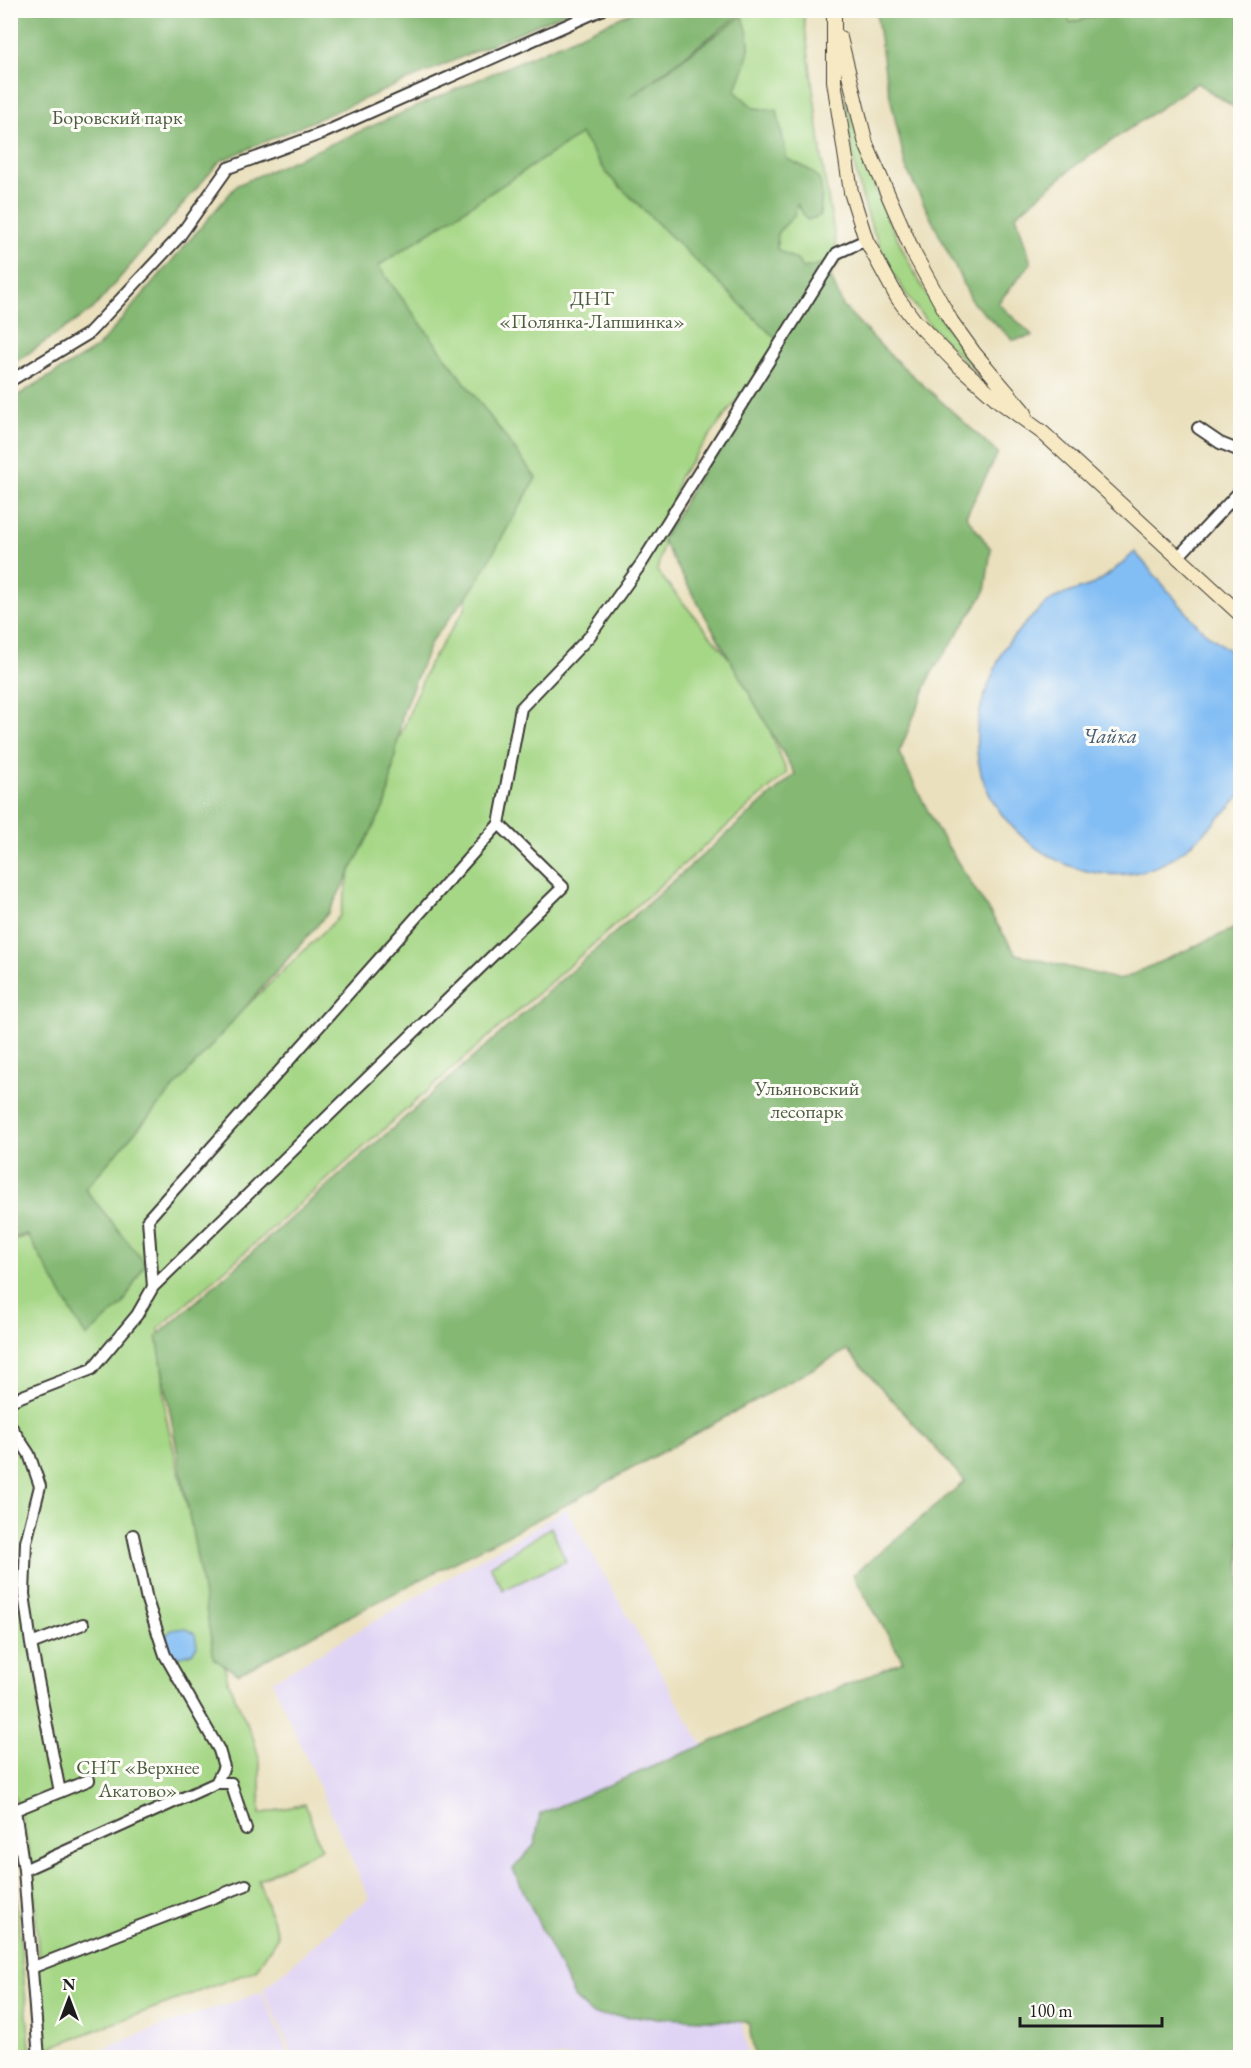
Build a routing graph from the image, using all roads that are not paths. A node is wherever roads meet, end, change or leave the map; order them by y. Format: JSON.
{"nodes":[{"id":1,"x":601,"y":10,"type":"edge"},
{"id":2,"x":834,"y":12,"type":"edge"},
{"id":3,"x":866,"y":240,"type":"junction"},
{"id":4,"x":10,"y":381,"type":"edge"},
{"id":5,"x":1198,"y":428,"type":"dead end"},
{"id":6,"x":1042,"y":433,"type":"junction"},
{"id":7,"x":1240,"y":451,"type":"edge"},
{"id":8,"x":1240,"y":491,"type":"edge"},
{"id":9,"x":1179,"y":556,"type":"junction"},
{"id":10,"x":1240,"y":615,"type":"edge"},
{"id":11,"x":499,"y":824,"type":"junction"},
{"id":12,"x":153,"y":1287,"type":"junction"},
{"id":13,"x":10,"y":1401,"type":"edge"},
{"id":14,"x":10,"y":1425,"type":"edge"},
{"id":15,"x":134,"y":1535,"type":"dead end"},
{"id":16,"x":83,"y":1624,"type":"dead end"},
{"id":17,"x":31,"y":1644,"type":"junction"},
{"id":18,"x":89,"y":1780,"type":"dead end"},
{"id":19,"x":216,"y":1783,"type":"junction"},
{"id":20,"x":60,"y":1792,"type":"junction"},
{"id":21,"x":13,"y":1806,"type":"edge"},
{"id":22,"x":246,"y":1829,"type":"dead end"},
{"id":23,"x":24,"y":1870,"type":"junction"},
{"id":24,"x":246,"y":1885,"type":"dead end"},
{"id":25,"x":31,"y":1968,"type":"junction"},
{"id":26,"x":39,"y":2058,"type":"edge"}],
"edges":[{"from":1,"to":4,"type":"street"},
{"from":2,"to":3,"type":"main road"},
{"from":2,"to":6,"type":"main road"},
{"from":3,"to":6,"type":"main road"},
{"from":3,"to":11,"type":"street"},
{"from":5,"to":7,"type":"street"},
{"from":6,"to":9,"type":"main road"},
{"from":8,"to":9,"type":"street"},
{"from":9,"to":10,"type":"main road"},
{"from":11,"to":12,"type":"street"},
{"from":11,"to":12,"type":"street"},
{"from":12,"to":13,"type":"street"},
{"from":14,"to":17,"type":"street"},
{"from":15,"to":19,"type":"street"},
{"from":16,"to":17,"type":"street"},
{"from":17,"to":20,"type":"street"},
{"from":18,"to":20,"type":"street"},
{"from":19,"to":22,"type":"street"},
{"from":19,"to":23,"type":"street"},
{"from":20,"to":21,"type":"street"},
{"from":21,"to":23,"type":"street"},
{"from":23,"to":25,"type":"street"},
{"from":24,"to":25,"type":"street"},
{"from":25,"to":26,"type":"street"}]}
